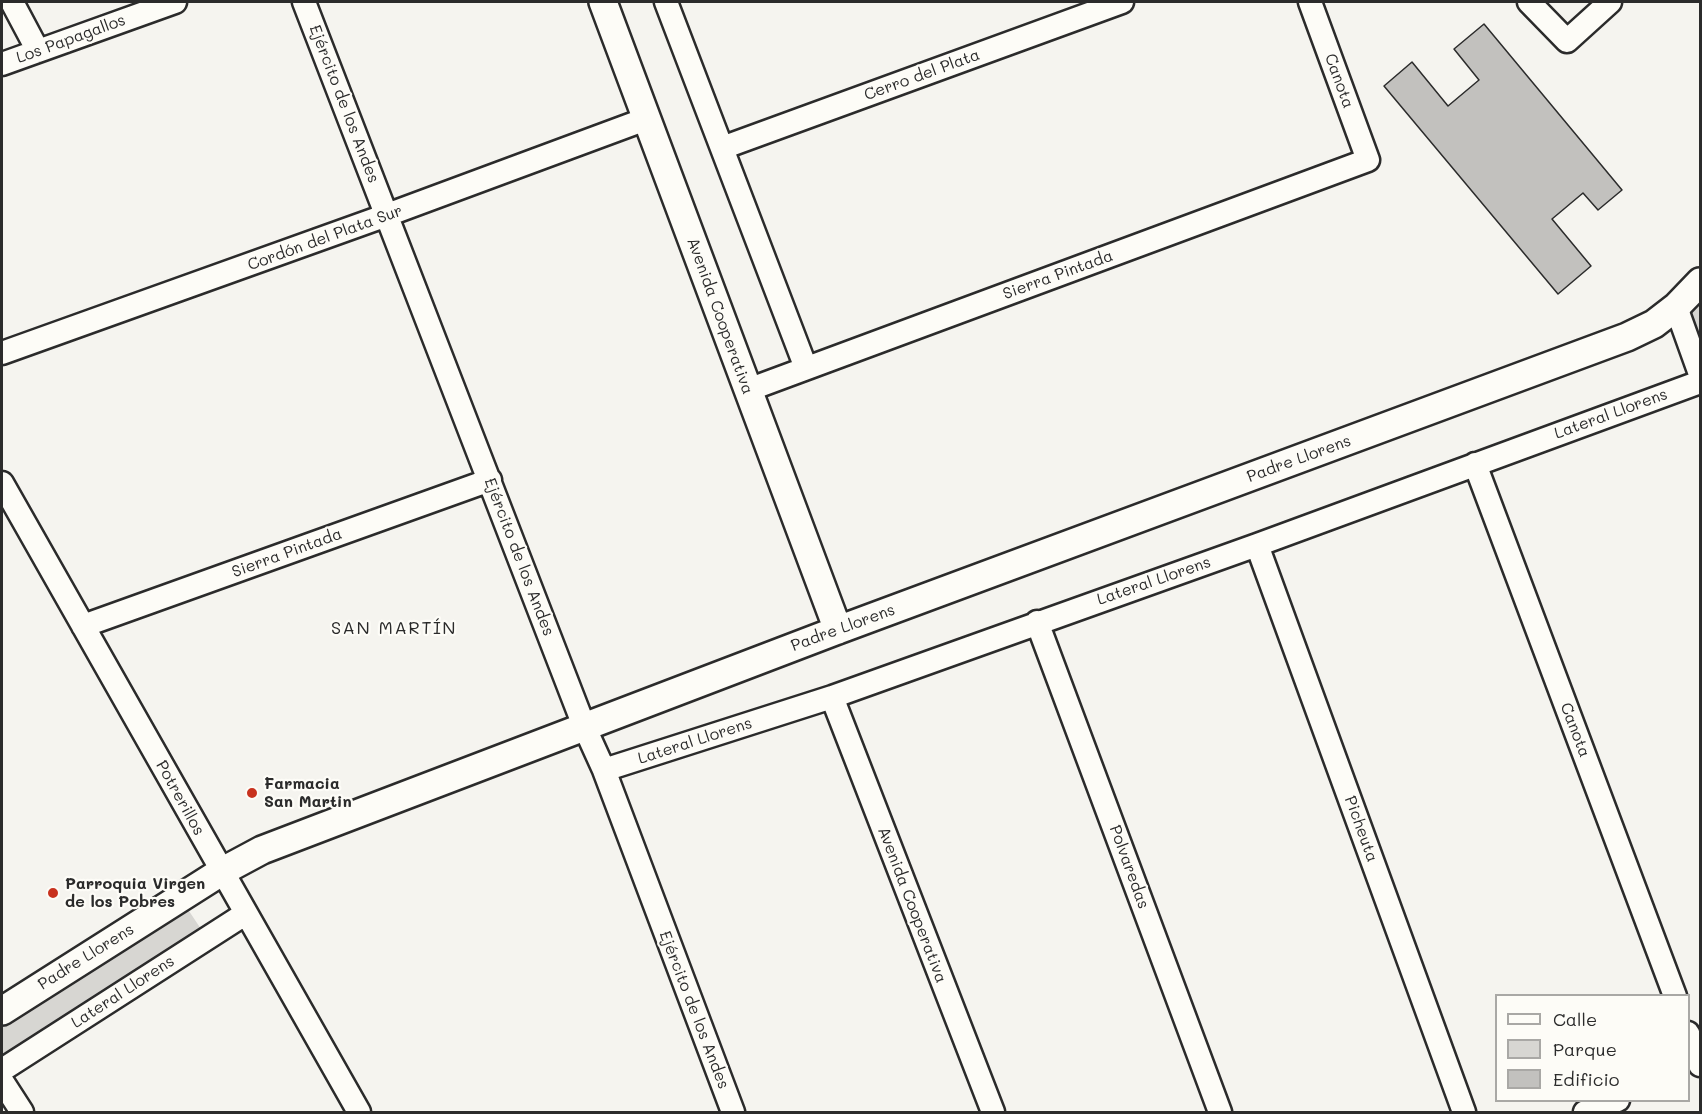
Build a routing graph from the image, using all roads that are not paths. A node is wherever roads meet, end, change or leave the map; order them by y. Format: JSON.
{"nodes":[{"id":1,"x":12,"y":2,"type":"edge"},
{"id":2,"x":175,"y":2,"type":"edge"},
{"id":3,"x":304,"y":2,"type":"edge"},
{"id":4,"x":603,"y":2,"type":"edge"},
{"id":5,"x":666,"y":2,"type":"edge"},
{"id":6,"x":1122,"y":2,"type":"edge"},
{"id":7,"x":1310,"y":2,"type":"edge"},
{"id":8,"x":1529,"y":2,"type":"edge"},
{"id":9,"x":1610,"y":2,"type":"edge"},
{"id":10,"x":38,"y":51,"type":"junction"},
{"id":11,"x":2,"y":64,"type":"edge"},
{"id":12,"x":646,"y":119,"type":"junction"},
{"id":13,"x":722,"y":148,"type":"junction"},
{"id":14,"x":1368,"y":160,"type":"joint"},
{"id":15,"x":387,"y":216,"type":"junction"},
{"id":16,"x":1701,"y":282,"type":"edge"},
{"id":17,"x":1676,"y":307,"type":"junction"},
{"id":18,"x":2,"y":353,"type":"edge"},
{"id":19,"x":806,"y":368,"type":"junction"},
{"id":20,"x":1701,"y":374,"type":"edge"},
{"id":21,"x":1701,"y":382,"type":"edge"},
{"id":22,"x":748,"y":390,"type":"junction"},
{"id":23,"x":1475,"y":464,"type":"junction"},
{"id":24,"x":490,"y":480,"type":"junction"},
{"id":25,"x":2,"y":483,"type":"edge"},
{"id":26,"x":1257,"y":545,"type":"junction"},
{"id":27,"x":1037,"y":622,"type":"junction"},
{"id":28,"x":83,"y":626,"type":"junction"},
{"id":29,"x":838,"y":630,"type":"junction"},
{"id":30,"x":832,"y":697,"type":"junction"},
{"id":31,"x":584,"y":726,"type":"junction"},
{"id":32,"x":604,"y":770,"type":"junction"},
{"id":33,"x":221,"y":872,"type":"junction"},
{"id":34,"x":245,"y":914,"type":"junction"},
{"id":35,"x":1674,"y":994,"type":"edge"},
{"id":36,"x":2,"y":1011,"type":"edge"},
{"id":37,"x":1690,"y":1036,"type":"edge"},
{"id":38,"x":1701,"y":1065,"type":"edge"},
{"id":39,"x":2,"y":1070,"type":"edge"},
{"id":40,"x":2,"y":1081,"type":"edge"},
{"id":41,"x":1615,"y":1102,"type":"edge"},
{"id":42,"x":22,"y":1113,"type":"edge"},
{"id":43,"x":359,"y":1113,"type":"edge"},
{"id":44,"x":733,"y":1113,"type":"edge"},
{"id":45,"x":993,"y":1113,"type":"edge"},
{"id":46,"x":1220,"y":1113,"type":"edge"},
{"id":47,"x":1464,"y":1113,"type":"edge"},
{"id":48,"x":1585,"y":1113,"type":"edge"}],
"edges":[{"from":1,"to":10,"type":"street"},
{"from":2,"to":10,"type":"street","name":"Los Papagallos"},
{"from":3,"to":15,"type":"street","name":"Ejército de los Andes"},
{"from":4,"to":12,"type":"street","name":"Avenida Cooperativa"},
{"from":5,"to":13,"type":"street"},
{"from":6,"to":13,"type":"street","name":"Cerro del Plata"},
{"from":7,"to":14,"type":"street","name":"Canota"},
{"from":8,"to":9,"type":"street"},
{"from":10,"to":11,"type":"street","name":"Los Papagallos"},
{"from":12,"to":15,"type":"street","name":"Cordón del Plata Sur"},
{"from":12,"to":22,"type":"street","name":"Avenida Cooperativa"},
{"from":13,"to":19,"type":"street"},
{"from":14,"to":19,"type":"street","name":"Sierra Pintada"},
{"from":15,"to":18,"type":"street","name":"Cordón del Plata Sur"},
{"from":15,"to":24,"type":"street","name":"Ejército de los Andes"},
{"from":16,"to":17,"type":"street","name":"Padre Llorens"},
{"from":17,"to":20,"type":"street"},
{"from":17,"to":29,"type":"street","name":"Padre Llorens"},
{"from":19,"to":22,"type":"street","name":"Sierra Pintada"},
{"from":21,"to":23,"type":"street","name":"Lateral Llorens"},
{"from":22,"to":29,"type":"street","name":"Avenida Cooperativa"},
{"from":23,"to":26,"type":"street","name":"Lateral Llorens"},
{"from":23,"to":35,"type":"street","name":"Canota"},
{"from":24,"to":28,"type":"street","name":"Sierra Pintada"},
{"from":24,"to":31,"type":"street","name":"Ejército de los Andes"},
{"from":25,"to":28,"type":"street","name":"Potrerillos"},
{"from":26,"to":27,"type":"street","name":"Lateral Llorens"},
{"from":26,"to":47,"type":"street","name":"Picheuta"},
{"from":27,"to":30,"type":"street","name":"Lateral Llorens"},
{"from":27,"to":46,"type":"street","name":"Polvaredas"},
{"from":28,"to":33,"type":"street","name":"Potrerillos"},
{"from":29,"to":31,"type":"street","name":"Padre Llorens"},
{"from":30,"to":32,"type":"street","name":"Lateral Llorens"},
{"from":30,"to":45,"type":"street","name":"Avenida Cooperativa"},
{"from":31,"to":32,"type":"street","name":"Ejército de los Andes"},
{"from":31,"to":33,"type":"street","name":"Padre Llorens"},
{"from":32,"to":44,"type":"street","name":"Ejército de los Andes"},
{"from":33,"to":34,"type":"street","name":"Potrerillos"},
{"from":33,"to":36,"type":"street","name":"Padre Llorens"},
{"from":34,"to":39,"type":"street","name":"Lateral Llorens"},
{"from":34,"to":43,"type":"street","name":"Potrerillos"},
{"from":37,"to":38,"type":"street"},
{"from":40,"to":42,"type":"street"},
{"from":41,"to":48,"type":"street"}]}
